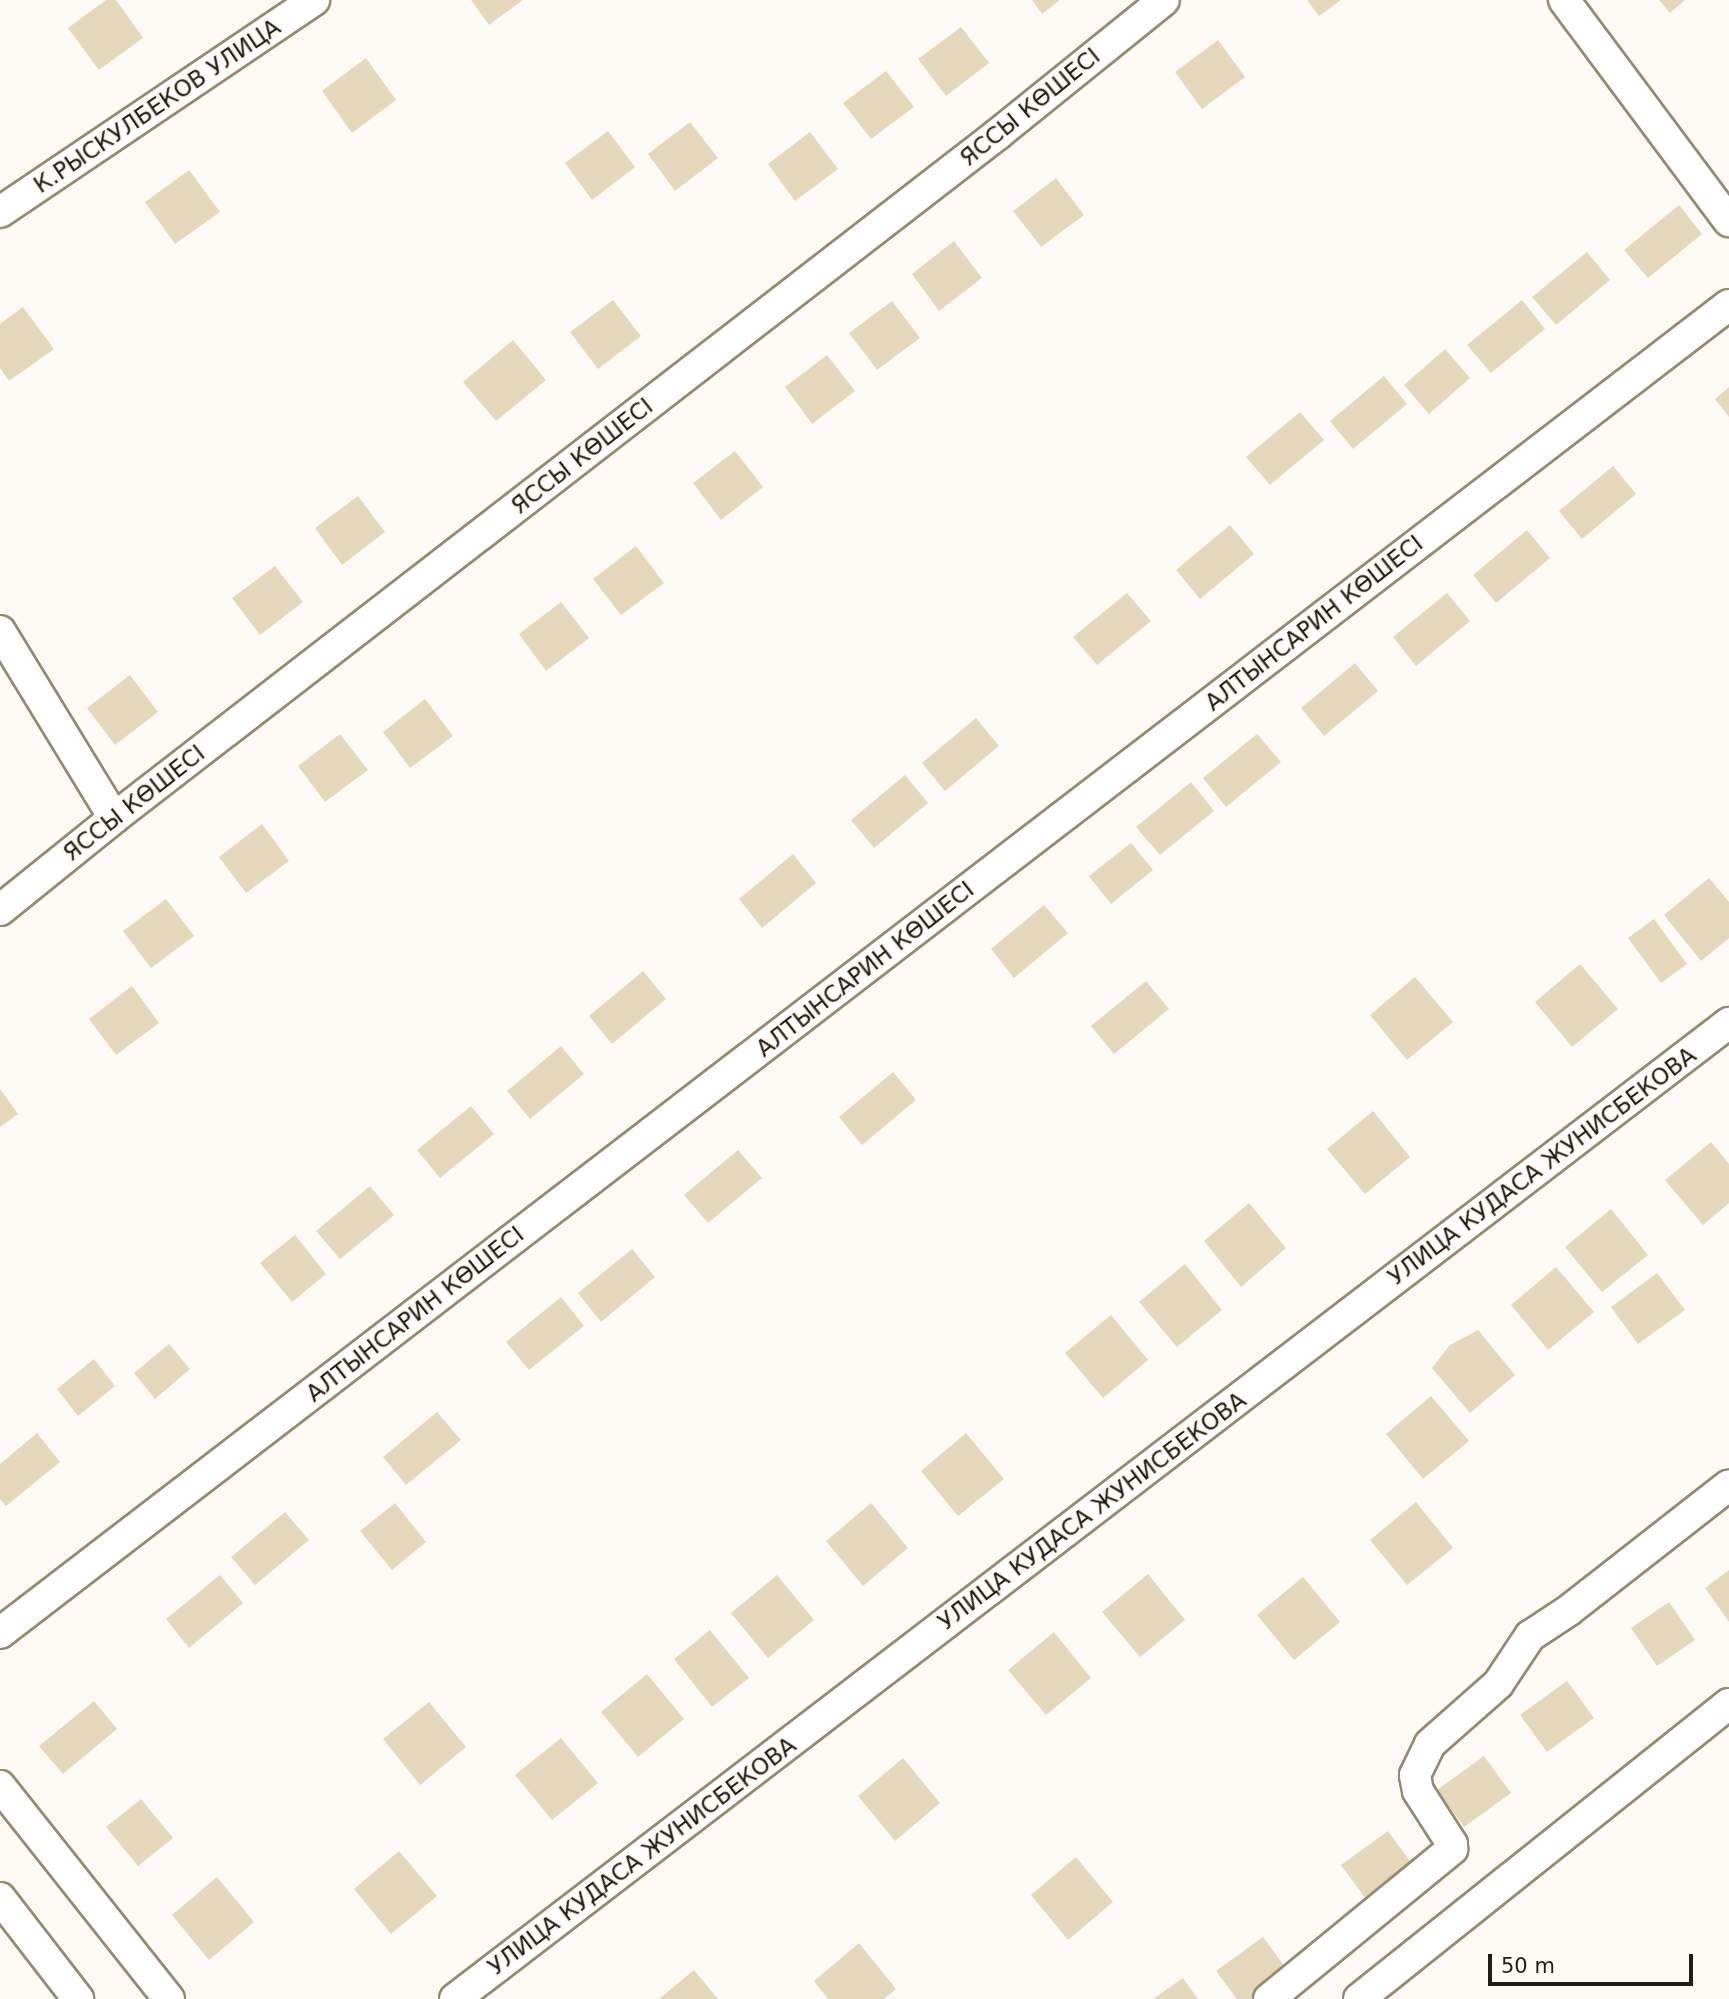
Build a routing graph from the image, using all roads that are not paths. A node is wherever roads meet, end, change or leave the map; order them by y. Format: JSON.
{"nodes":[{"id":1,"x":314,"y":0,"type":"edge"},
{"id":2,"x":1164,"y":0,"type":"edge"},
{"id":3,"x":1564,"y":0,"type":"edge"},
{"id":4,"x":0,"y":212,"type":"edge"},
{"id":5,"x":1729,"y":220,"type":"edge"},
{"id":6,"x":1729,"y":304,"type":"edge"},
{"id":7,"x":0,"y":631,"type":"edge"},
{"id":8,"x":114,"y":818,"type":"junction"},
{"id":9,"x":0,"y":910,"type":"edge"},
{"id":10,"x":1729,"y":1023,"type":"edge"},
{"id":11,"x":1729,"y":1485,"type":"edge"},
{"id":12,"x":0,"y":1633,"type":"edge"},
{"id":13,"x":1729,"y":1704,"type":"edge"},
{"id":14,"x":0,"y":1786,"type":"edge"},
{"id":15,"x":0,"y":1898,"type":"edge"},
{"id":16,"x":78,"y":1999,"type":"edge"},
{"id":17,"x":169,"y":1999,"type":"edge"},
{"id":18,"x":455,"y":1999,"type":"edge"},
{"id":19,"x":1269,"y":1999,"type":"edge"},
{"id":20,"x":1359,"y":1999,"type":"edge"}],
"edges":[{"from":1,"to":4,"type":"street","name":"К.РЫСКУЛБЕКОВ УЛИЦА"},
{"from":2,"to":8,"type":"street","name":"ЯССЫ КӨШЕСІ"},
{"from":3,"to":5,"type":"street"},
{"from":6,"to":12,"type":"street","name":"АЛТЫНСАРИН КӨШЕСІ"},
{"from":7,"to":8,"type":"street"},
{"from":8,"to":9,"type":"street","name":"ЯССЫ КӨШЕСІ"},
{"from":10,"to":18,"type":"street","name":"УЛИЦА КУДАСА ЖУНИСБЕКОВА"},
{"from":11,"to":19,"type":"street"},
{"from":13,"to":20,"type":"street"},
{"from":14,"to":17,"type":"street"},
{"from":15,"to":16,"type":"street"}]}
